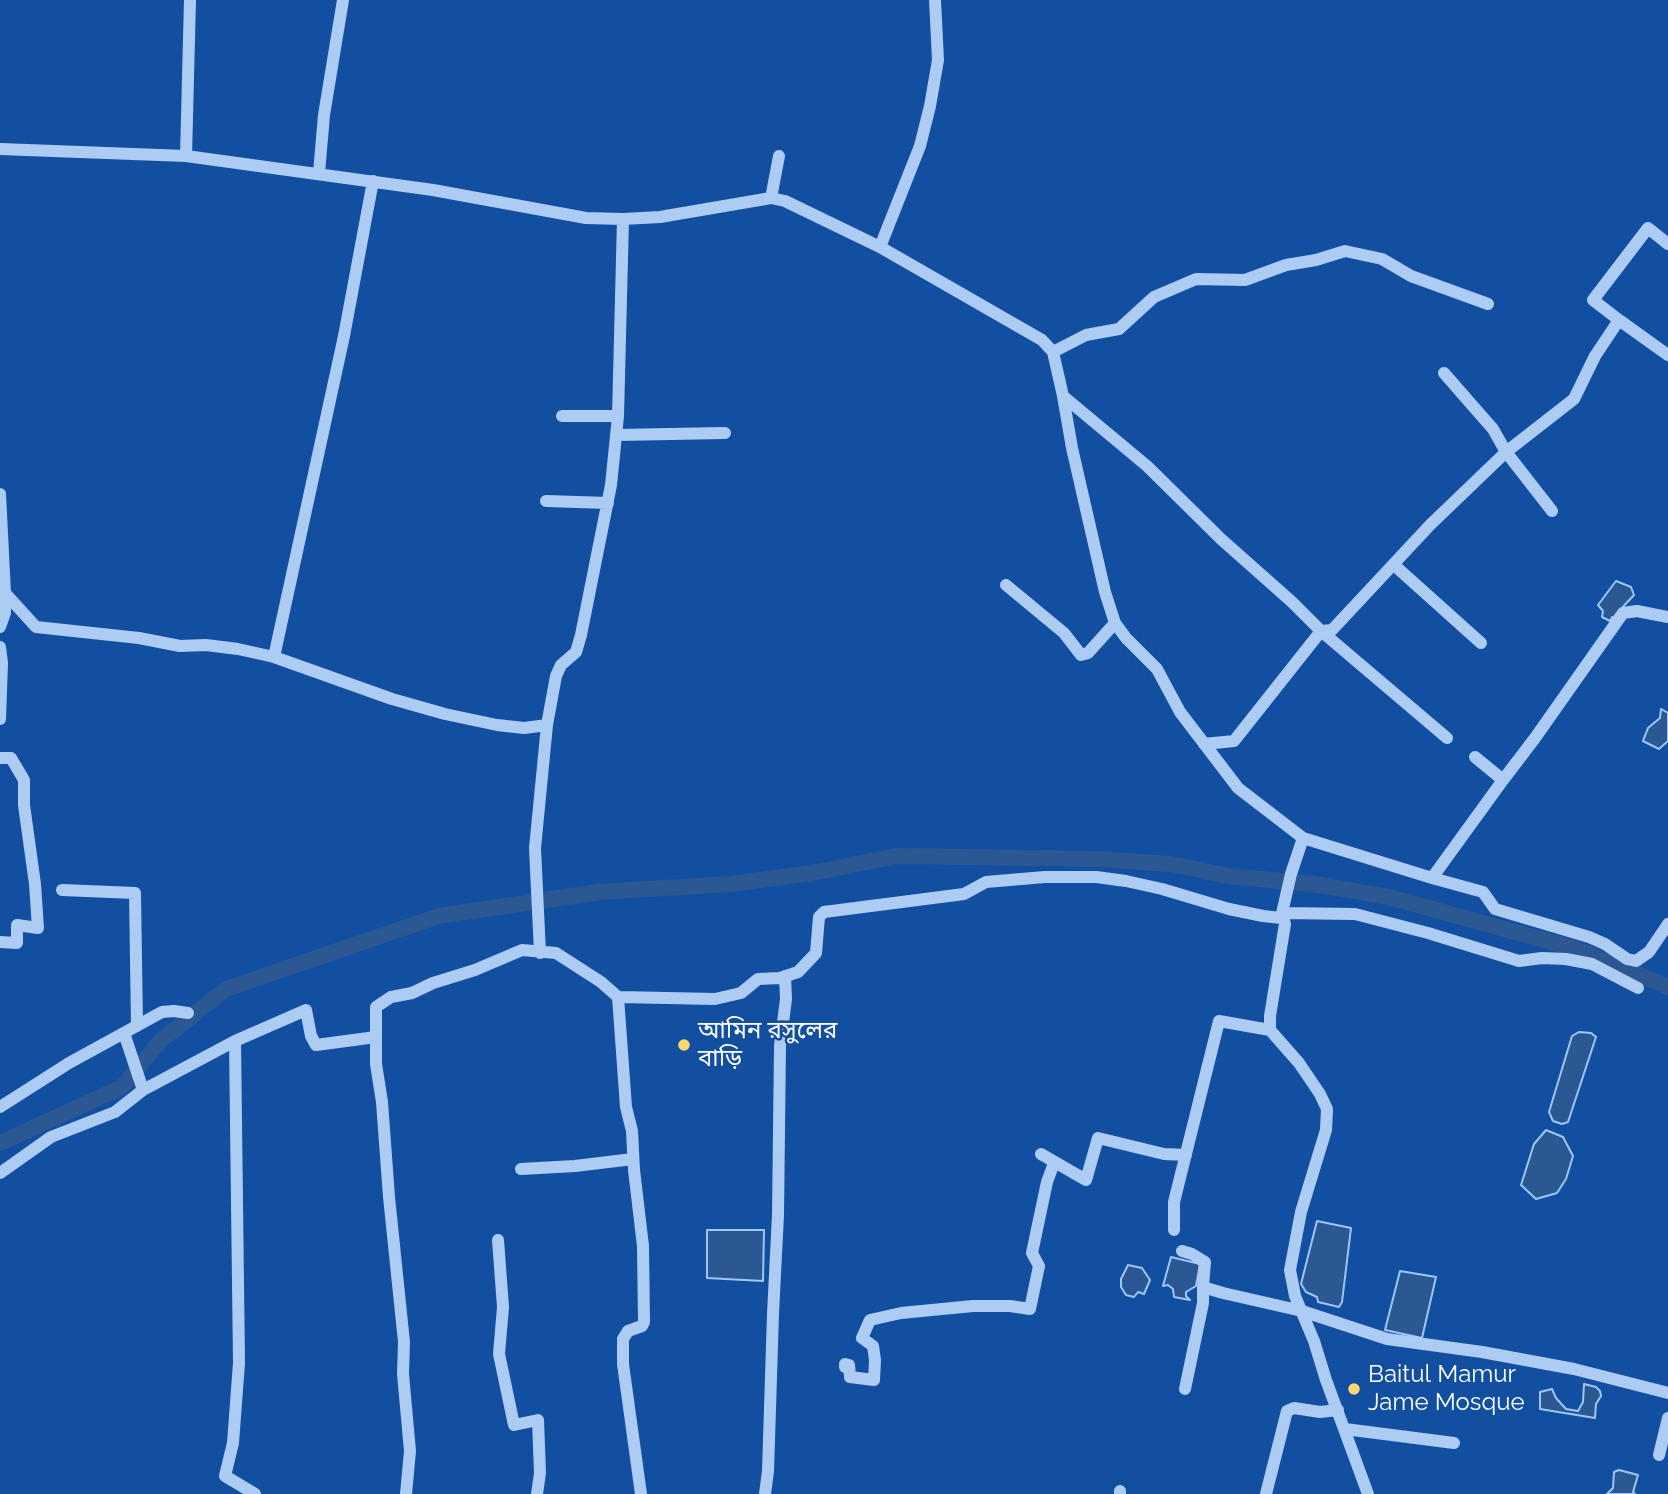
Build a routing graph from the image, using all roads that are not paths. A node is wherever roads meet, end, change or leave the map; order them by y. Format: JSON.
{"nodes":[{"id":1,"x":190,"y":0,"type":"edge"},
{"id":2,"x":343,"y":0,"type":"edge"},
{"id":3,"x":935,"y":0,"type":"edge"},
{"id":4,"x":0,"y":149,"type":"edge"},
{"id":5,"x":186,"y":156,"type":"junction"},
{"id":6,"x":779,"y":156,"type":"dead end"},
{"id":7,"x":319,"y":173,"type":"junction"},
{"id":8,"x":373,"y":181,"type":"junction"},
{"id":9,"x":771,"y":198,"type":"junction"},
{"id":10,"x":623,"y":219,"type":"junction"},
{"id":11,"x":1668,"y":244,"type":"edge"},
{"id":12,"x":880,"y":247,"type":"junction"},
{"id":13,"x":1488,"y":304,"type":"dead end"},
{"id":14,"x":1619,"y":320,"type":"junction"},
{"id":15,"x":1053,"y":352,"type":"junction"},
{"id":16,"x":1668,"y":355,"type":"edge"},
{"id":17,"x":1444,"y":373,"type":"dead end"},
{"id":18,"x":1063,"y":396,"type":"junction"},
{"id":19,"x":562,"y":416,"type":"dead end"},
{"id":20,"x":618,"y":416,"type":"junction"},
{"id":21,"x":725,"y":433,"type":"dead end"},
{"id":22,"x":616,"y":435,"type":"junction"},
{"id":23,"x":1506,"y":452,"type":"junction"},
{"id":24,"x":0,"y":494,"type":"edge"},
{"id":25,"x":546,"y":501,"type":"dead end"},
{"id":26,"x":608,"y":503,"type":"junction"},
{"id":27,"x":1552,"y":511,"type":"dead end"},
{"id":28,"x":1394,"y":565,"type":"junction"},
{"id":29,"x":1006,"y":585,"type":"dead end"},
{"id":30,"x":5,"y":593,"type":"junction"},
{"id":31,"x":1668,"y":617,"type":"edge"},
{"id":32,"x":1115,"y":623,"type":"junction"},
{"id":33,"x":0,"y":627,"type":"edge"},
{"id":34,"x":1321,"y":631,"type":"junction"},
{"id":35,"x":1481,"y":643,"type":"dead end"},
{"id":36,"x":0,"y":647,"type":"edge"},
{"id":37,"x":274,"y":657,"type":"junction"},
{"id":38,"x":0,"y":719,"type":"edge"},
{"id":39,"x":547,"y":725,"type":"junction"},
{"id":40,"x":1447,"y":737,"type":"dead end"},
{"id":41,"x":1204,"y":744,"type":"junction"},
{"id":42,"x":1475,"y":757,"type":"dead end"},
{"id":43,"x":0,"y":758,"type":"edge"},
{"id":44,"x":1503,"y":780,"type":"junction"},
{"id":45,"x":1303,"y":838,"type":"junction"},
{"id":46,"x":1432,"y":878,"type":"junction"},
{"id":47,"x":62,"y":890,"type":"dead end"},
{"id":48,"x":1282,"y":912,"type":"junction"},
{"id":49,"x":1668,"y":925,"type":"edge"},
{"id":50,"x":0,"y":942,"type":"edge"},
{"id":51,"x":540,"y":953,"type":"junction"},
{"id":52,"x":785,"y":976,"type":"junction"},
{"id":53,"x":1638,"y":988,"type":"dead end"},
{"id":54,"x":618,"y":997,"type":"junction"},
{"id":55,"x":188,"y":1013,"type":"dead end"},
{"id":56,"x":137,"y":1026,"type":"junction"},
{"id":57,"x":1270,"y":1030,"type":"junction"},
{"id":58,"x":124,"y":1033,"type":"junction"},
{"id":59,"x":376,"y":1037,"type":"junction"},
{"id":60,"x":235,"y":1041,"type":"junction"},
{"id":61,"x":143,"y":1090,"type":"junction"},
{"id":62,"x":0,"y":1107,"type":"edge"},
{"id":63,"x":1041,"y":1154,"type":"dead end"},
{"id":64,"x":1186,"y":1155,"type":"junction"},
{"id":65,"x":633,"y":1159,"type":"junction"},
{"id":66,"x":1054,"y":1163,"type":"junction"},
{"id":67,"x":521,"y":1168,"type":"dead end"},
{"id":68,"x":0,"y":1173,"type":"edge"},
{"id":69,"x":1174,"y":1230,"type":"dead end"},
{"id":70,"x":498,"y":1240,"type":"dead end"},
{"id":71,"x":1182,"y":1251,"type":"dead end"},
{"id":72,"x":1203,"y":1287,"type":"junction"},
{"id":73,"x":1302,"y":1311,"type":"junction"},
{"id":74,"x":845,"y":1367,"type":"dead end"},
{"id":75,"x":1185,"y":1389,"type":"dead end"},
{"id":76,"x":1668,"y":1393,"type":"edge"},
{"id":77,"x":1338,"y":1410,"type":"junction"},
{"id":78,"x":1668,"y":1418,"type":"edge"},
{"id":79,"x":1345,"y":1429,"type":"junction"},
{"id":80,"x":1454,"y":1443,"type":"dead end"},
{"id":81,"x":1659,"y":1455,"type":"dead end"},
{"id":82,"x":403,"y":1493,"type":"edge"},
{"id":83,"x":255,"y":1494,"type":"edge"},
{"id":84,"x":537,"y":1494,"type":"edge"},
{"id":85,"x":641,"y":1494,"type":"edge"},
{"id":86,"x":765,"y":1494,"type":"edge"},
{"id":87,"x":1266,"y":1494,"type":"edge"},
{"id":88,"x":1368,"y":1494,"type":"edge"}],
"edges":[{"from":1,"to":5,"type":"street"},
{"from":2,"to":7,"type":"street"},
{"from":3,"to":12,"type":"street"},
{"from":4,"to":5,"type":"street"},
{"from":5,"to":7,"type":"street"},
{"from":6,"to":9,"type":"street"},
{"from":7,"to":8,"type":"street"},
{"from":8,"to":10,"type":"street"},
{"from":8,"to":37,"type":"street"},
{"from":9,"to":10,"type":"street"},
{"from":9,"to":12,"type":"street"},
{"from":10,"to":20,"type":"street"},
{"from":11,"to":14,"type":"street"},
{"from":12,"to":15,"type":"street"},
{"from":13,"to":15,"type":"street"},
{"from":14,"to":16,"type":"street"},
{"from":14,"to":23,"type":"street"},
{"from":15,"to":18,"type":"street"},
{"from":17,"to":23,"type":"street"},
{"from":18,"to":32,"type":"street"},
{"from":18,"to":34,"type":"street"},
{"from":19,"to":20,"type":"street"},
{"from":20,"to":22,"type":"street"},
{"from":21,"to":22,"type":"street"},
{"from":22,"to":26,"type":"street"},
{"from":23,"to":27,"type":"street"},
{"from":23,"to":28,"type":"street"},
{"from":24,"to":30,"type":"street"},
{"from":25,"to":26,"type":"street"},
{"from":26,"to":39,"type":"street"},
{"from":28,"to":34,"type":"street"},
{"from":28,"to":35,"type":"street"},
{"from":29,"to":32,"type":"street"},
{"from":30,"to":33,"type":"street"},
{"from":30,"to":37,"type":"street"},
{"from":31,"to":44,"type":"street"},
{"from":32,"to":41,"type":"street"},
{"from":34,"to":40,"type":"street"},
{"from":34,"to":41,"type":"street"},
{"from":36,"to":38,"type":"street"},
{"from":37,"to":39,"type":"street"},
{"from":39,"to":51,"type":"street"},
{"from":41,"to":45,"type":"street"},
{"from":42,"to":44,"type":"street"},
{"from":43,"to":50,"type":"street"},
{"from":44,"to":46,"type":"street"},
{"from":45,"to":46,"type":"street"},
{"from":45,"to":48,"type":"street"},
{"from":46,"to":49,"type":"street"},
{"from":47,"to":56,"type":"street"},
{"from":48,"to":52,"type":"street"},
{"from":48,"to":53,"type":"street"},
{"from":48,"to":57,"type":"street"},
{"from":51,"to":54,"type":"street"},
{"from":51,"to":59,"type":"street"},
{"from":52,"to":54,"type":"street"},
{"from":52,"to":86,"type":"street"},
{"from":54,"to":65,"type":"street"},
{"from":55,"to":56,"type":"street"},
{"from":56,"to":58,"type":"street"},
{"from":57,"to":64,"type":"street"},
{"from":57,"to":73,"type":"street"},
{"from":58,"to":61,"type":"street"},
{"from":58,"to":62,"type":"street"},
{"from":59,"to":60,"type":"street"},
{"from":59,"to":82,"type":"street"},
{"from":60,"to":61,"type":"street"},
{"from":60,"to":83,"type":"street"},
{"from":61,"to":68,"type":"street"},
{"from":63,"to":66,"type":"street"},
{"from":64,"to":66,"type":"street"},
{"from":64,"to":69,"type":"street"},
{"from":65,"to":67,"type":"street"},
{"from":65,"to":85,"type":"street"},
{"from":66,"to":74,"type":"street"},
{"from":70,"to":84,"type":"street"},
{"from":71,"to":72,"type":"street"},
{"from":72,"to":73,"type":"street"},
{"from":72,"to":75,"type":"street"},
{"from":73,"to":76,"type":"street"},
{"from":73,"to":77,"type":"street"},
{"from":77,"to":79,"type":"street"},
{"from":77,"to":87,"type":"street"},
{"from":78,"to":81,"type":"street"},
{"from":79,"to":80,"type":"street"},
{"from":79,"to":88,"type":"street"}]}
